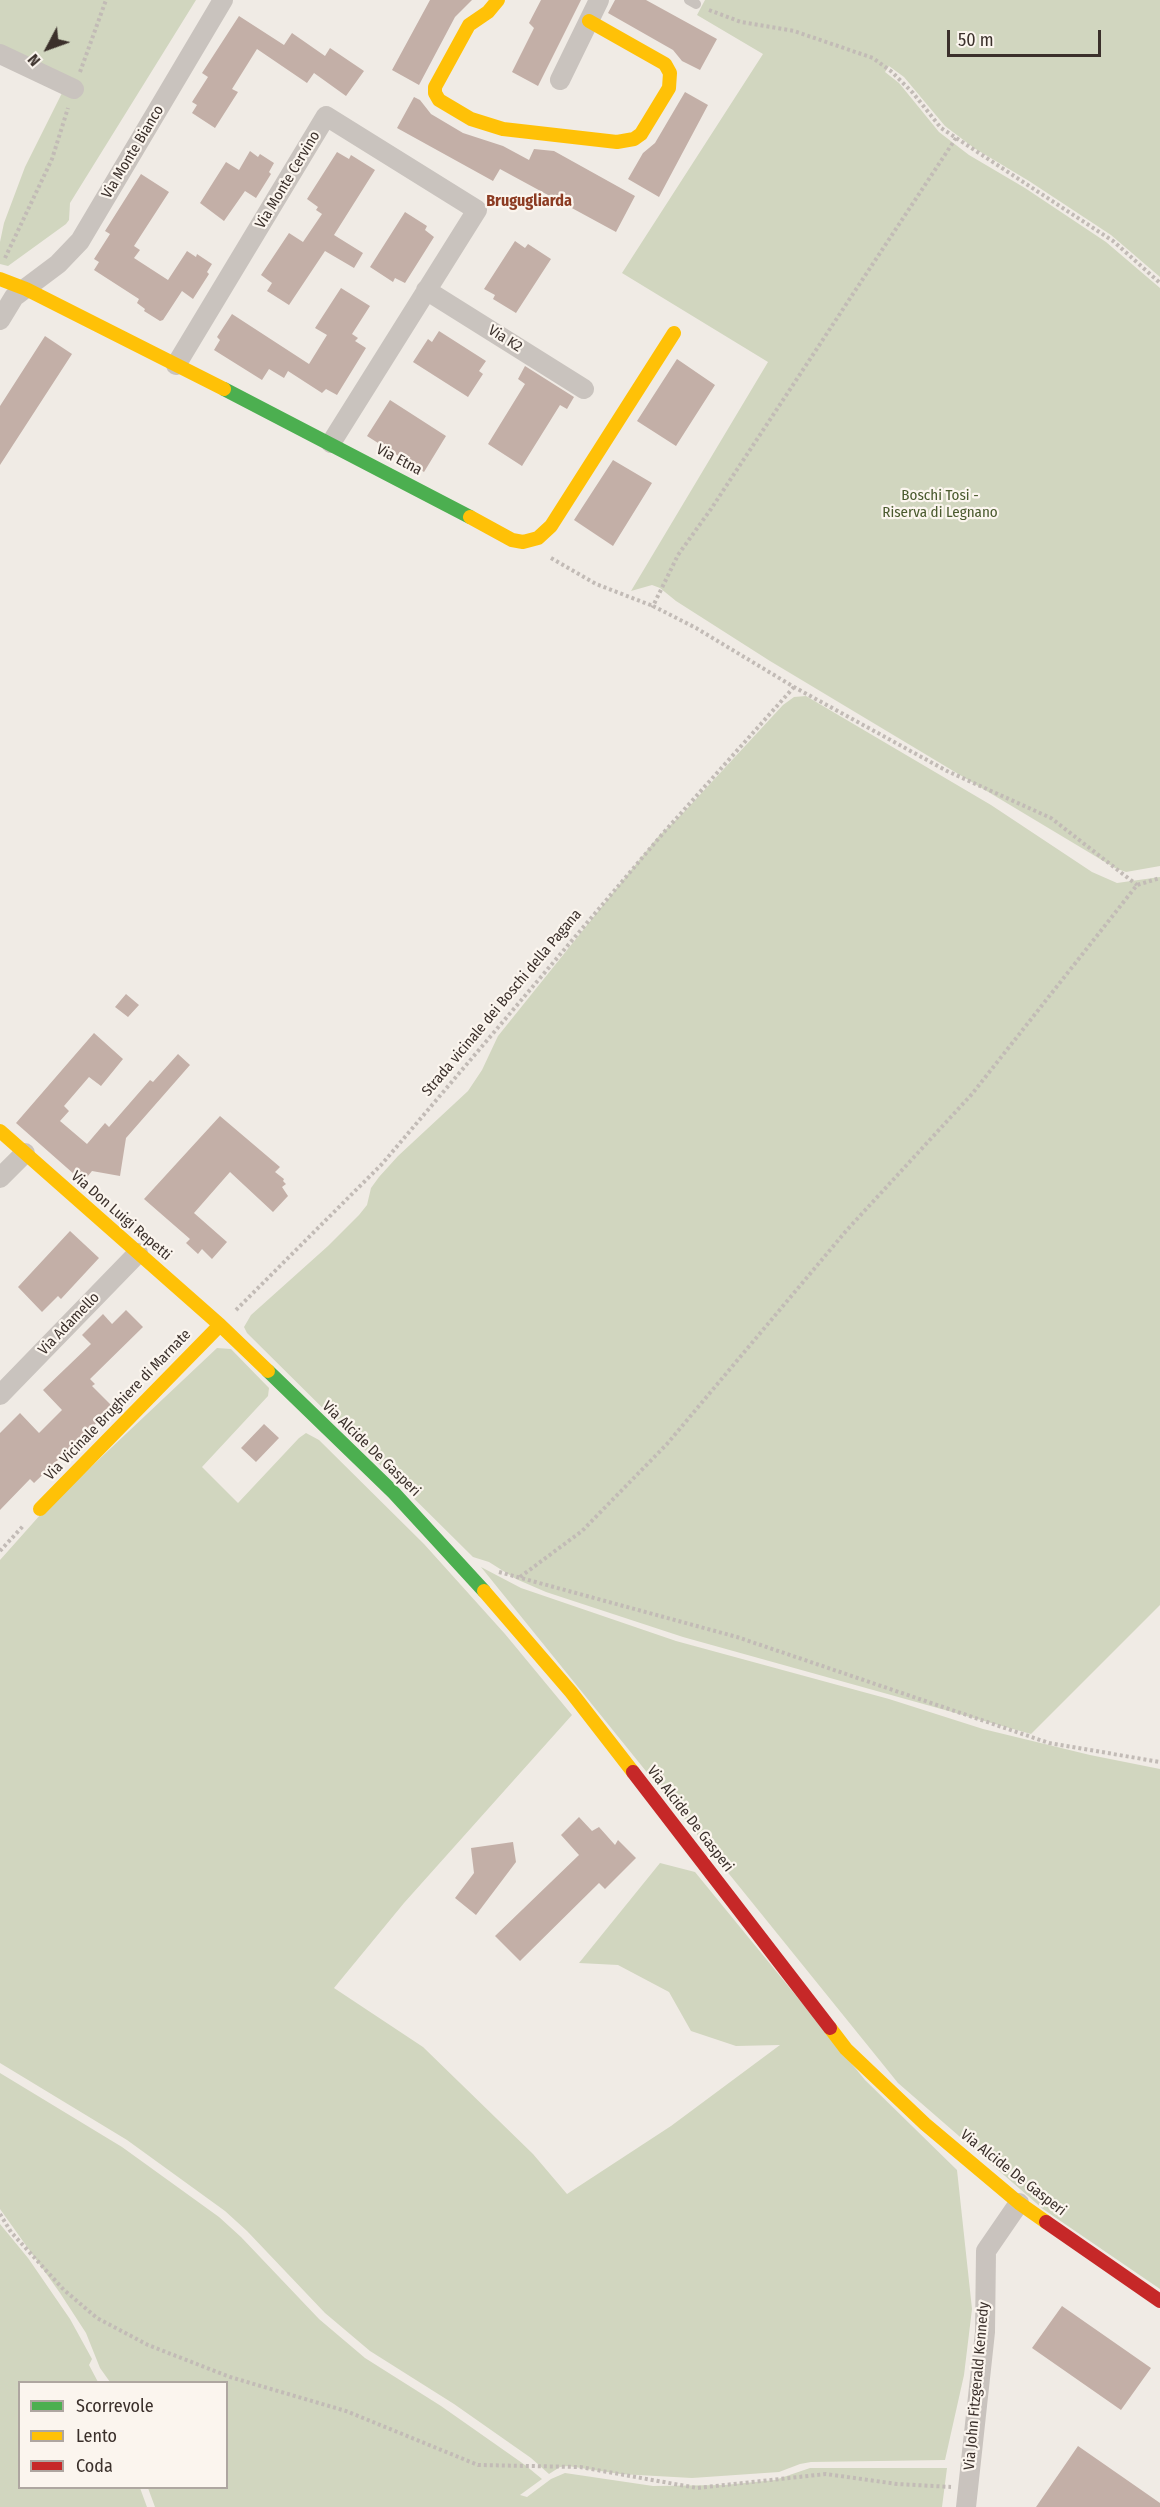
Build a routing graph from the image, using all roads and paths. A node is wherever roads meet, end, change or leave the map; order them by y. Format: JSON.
{"nodes":[{"id":1,"x":106,"y":0,"type":"edge"},
{"id":2,"x":223,"y":0,"type":"edge"},
{"id":3,"x":498,"y":0,"type":"edge"},
{"id":4,"x":599,"y":0,"type":"edge"},
{"id":5,"x":692,"y":2,"type":"edge"},
{"id":6,"x":589,"y":21,"type":"junction"},
{"id":7,"x":0,"y":54,"type":"edge"},
{"id":8,"x":560,"y":80,"type":"dead end"},
{"id":9,"x":74,"y":89,"type":"junction"},
{"id":10,"x":956,"y":138,"type":"junction"},
{"id":11,"x":2,"y":264,"type":"dead end"},
{"id":12,"x":0,"y":279,"type":"edge"},
{"id":13,"x":1160,"y":283,"type":"edge"},
{"id":14,"x":26,"y":289,"type":"junction"},
{"id":15,"x":426,"y":290,"type":"junction"},
{"id":16,"x":0,"y":320,"type":"edge"},
{"id":17,"x":674,"y":333,"type":"dead end"},
{"id":18,"x":176,"y":365,"type":"junction"},
{"id":19,"x":584,"y":389,"type":"dead end"},
{"id":20,"x":331,"y":443,"type":"junction"},
{"id":21,"x":523,"y":542,"type":"junction"},
{"id":22,"x":653,"y":606,"type":"junction"},
{"id":23,"x":795,"y":687,"type":"junction"},
{"id":24,"x":1160,"y":878,"type":"edge"},
{"id":25,"x":1137,"y":885,"type":"junction"},
{"id":26,"x":0,"y":1131,"type":"edge"},
{"id":27,"x":25,"y":1154,"type":"junction"},
{"id":28,"x":0,"y":1178,"type":"edge"},
{"id":29,"x":138,"y":1253,"type":"junction"},
{"id":30,"x":220,"y":1325,"type":"junction"},
{"id":31,"x":0,"y":1395,"type":"edge"},
{"id":32,"x":40,"y":1509,"type":"joint"},
{"id":33,"x":0,"y":1551,"type":"edge"},
{"id":34,"x":1160,"y":1762,"type":"edge"},
{"id":35,"x":1019,"y":2203,"type":"junction"},
{"id":36,"x":0,"y":2214,"type":"edge"},
{"id":37,"x":1160,"y":2301,"type":"edge"},
{"id":38,"x":966,"y":2498,"type":"edge"}],
"edges":[{"from":1,"to":9,"type":"path"},
{"from":2,"to":14,"type":"street","name":"Via Monte Bianco"},
{"from":3,"to":6,"type":"street"},
{"from":4,"to":6,"type":"street"},
{"from":5,"to":10,"type":"path"},
{"from":6,"to":8,"type":"street"},
{"from":7,"to":9,"type":"street"},
{"from":9,"to":11,"type":"path"},
{"from":10,"to":13,"type":"path"},
{"from":10,"to":22,"type":"path"},
{"from":12,"to":14,"type":"street","name":"Via Etna"},
{"from":14,"to":16,"type":"street","name":"Via Monte Bianco"},
{"from":14,"to":18,"type":"street","name":"Via Etna"},
{"from":15,"to":18,"type":"street","name":"Via Monte Cervino"},
{"from":15,"to":19,"type":"street","name":"Via K2"},
{"from":15,"to":20,"type":"street"},
{"from":17,"to":21,"type":"street"},
{"from":18,"to":20,"type":"street","name":"Via Etna"},
{"from":20,"to":21,"type":"street","name":"Via Etna"},
{"from":21,"to":22,"type":"path"},
{"from":22,"to":23,"type":"path"},
{"from":23,"to":25,"type":"path"},
{"from":23,"to":30,"type":"path","name":"Strada vicinale dei Boschi della Pagana"},
{"from":24,"to":25,"type":"path"},
{"from":25,"to":34,"type":"path"},
{"from":26,"to":27,"type":"street","name":"Via Don Luigi Repetti"},
{"from":27,"to":28,"type":"street"},
{"from":27,"to":29,"type":"street","name":"Via Don Luigi Repetti"},
{"from":29,"to":30,"type":"street","name":"Via Don Luigi Repetti"},
{"from":29,"to":31,"type":"street","name":"Via Adamello"},
{"from":30,"to":32,"type":"street","name":"Via Vicinale Brughiere di Marnate"},
{"from":30,"to":35,"type":"street","name":"Via Alcide De Gasperi"},
{"from":32,"to":33,"type":"path"},
{"from":35,"to":37,"type":"street","name":"Via Alcide De Gasperi"},
{"from":35,"to":38,"type":"street","name":"Via John Fitzgerald Kennedy"},
{"from":36,"to":38,"type":"path"}]}
